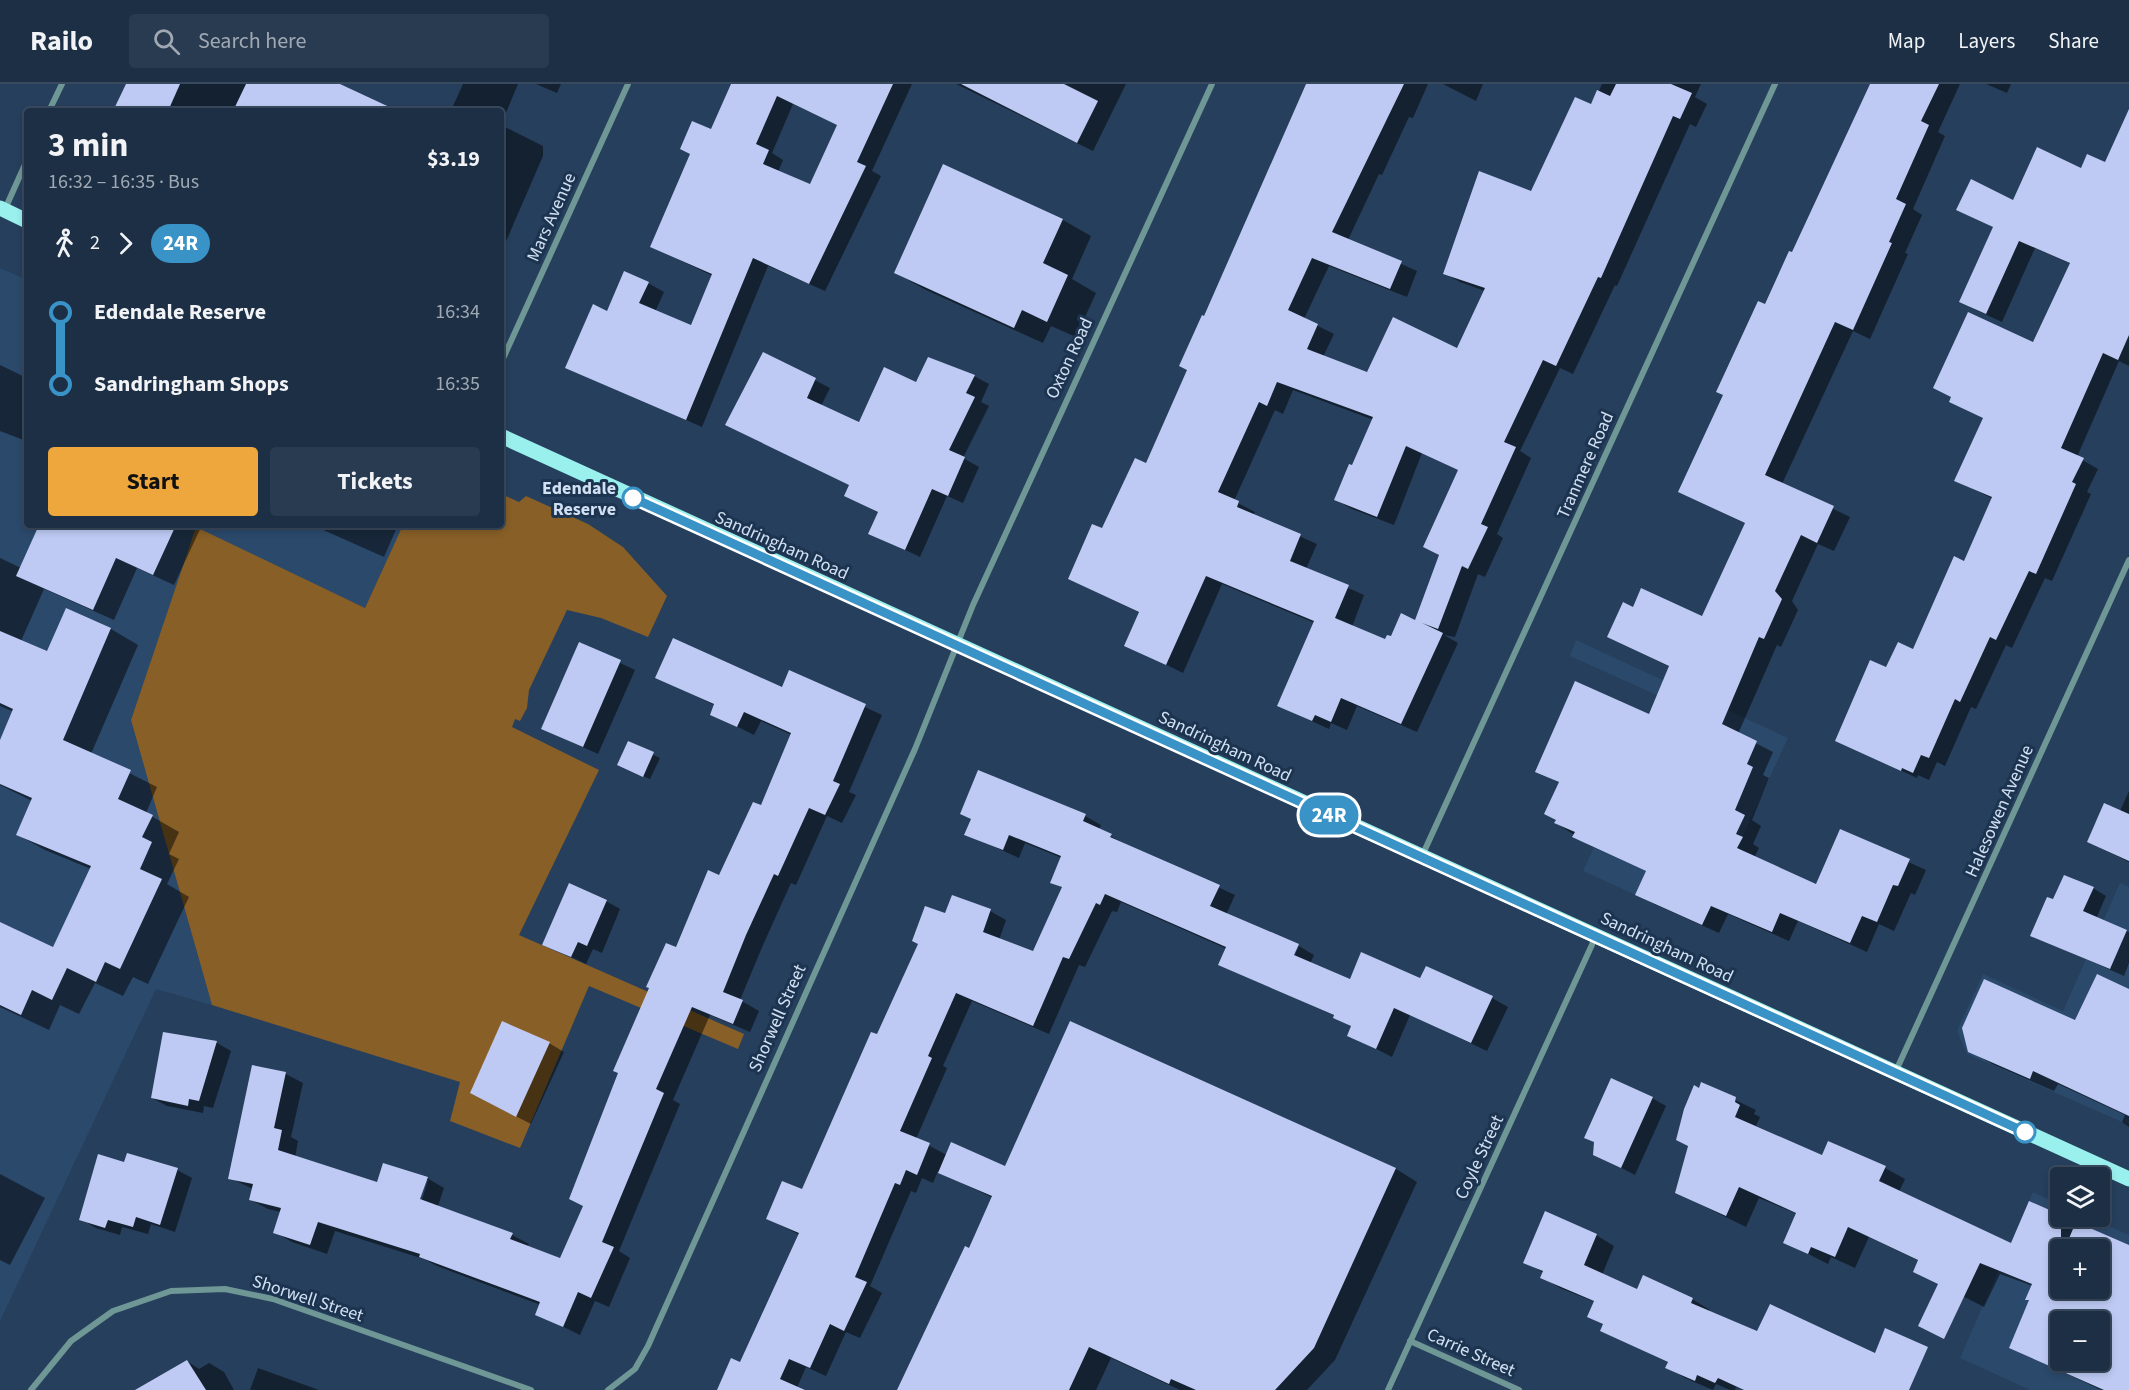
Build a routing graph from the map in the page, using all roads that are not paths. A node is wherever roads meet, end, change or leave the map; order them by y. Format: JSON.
{"nodes":[{"id":1,"x":62,"y":84,"type":"edge"},
{"id":2,"x":628,"y":84,"type":"edge"},
{"id":3,"x":1212,"y":84,"type":"edge"},
{"id":4,"x":1775,"y":84,"type":"edge"},
{"id":5,"x":50,"y":108,"type":"edge"},
{"id":6,"x":24,"y":166,"type":"edge"},
{"id":7,"x":2,"y":209,"type":"edge"},
{"id":8,"x":24,"y":220,"type":"edge"},
{"id":9,"x":504,"y":356,"type":"edge"},
{"id":10,"x":504,"y":437,"type":"edge"},
{"id":11,"x":2129,"y":561,"type":"edge"},
{"id":12,"x":958,"y":645,"type":"junction"},
{"id":13,"x":1421,"y":857,"type":"junction"},
{"id":14,"x":1596,"y":936,"type":"junction"},
{"id":15,"x":1895,"y":1073,"type":"junction"},
{"id":16,"x":2129,"y":1179,"type":"edge"},
{"id":17,"x":1410,"y":1341,"type":"junction"},
{"id":18,"x":31,"y":1390,"type":"edge"},
{"id":19,"x":531,"y":1390,"type":"edge"},
{"id":20,"x":608,"y":1390,"type":"edge"},
{"id":21,"x":1388,"y":1390,"type":"edge"},
{"id":22,"x":1519,"y":1390,"type":"edge"}],
"edges":[{"from":1,"to":5,"type":"street"},
{"from":2,"to":9,"type":"street","name":"Mars Avenue"},
{"from":3,"to":12,"type":"street","name":"Oxton Road"},
{"from":4,"to":13,"type":"street","name":"Tranmere Road"},
{"from":6,"to":7,"type":"street"},
{"from":7,"to":8,"type":"main road"},
{"from":10,"to":12,"type":"main road","name":"Sandringham Road"},
{"from":11,"to":15,"type":"street","name":"Halesowen Avenue"},
{"from":12,"to":13,"type":"main road","name":"Sandringham Road"},
{"from":12,"to":20,"type":"street","name":"Shorwell Street"},
{"from":13,"to":14,"type":"main road","name":"Sandringham Road"},
{"from":14,"to":15,"type":"main road","name":"Sandringham Road"},
{"from":14,"to":17,"type":"street","name":"Coyle Street"},
{"from":15,"to":16,"type":"main road","name":"Sandringham Road"},
{"from":17,"to":21,"type":"street","name":"Coyle Street"},
{"from":17,"to":22,"type":"street","name":"Carrie Street"},
{"from":18,"to":19,"type":"street","name":"Shorwell Street"}]}
